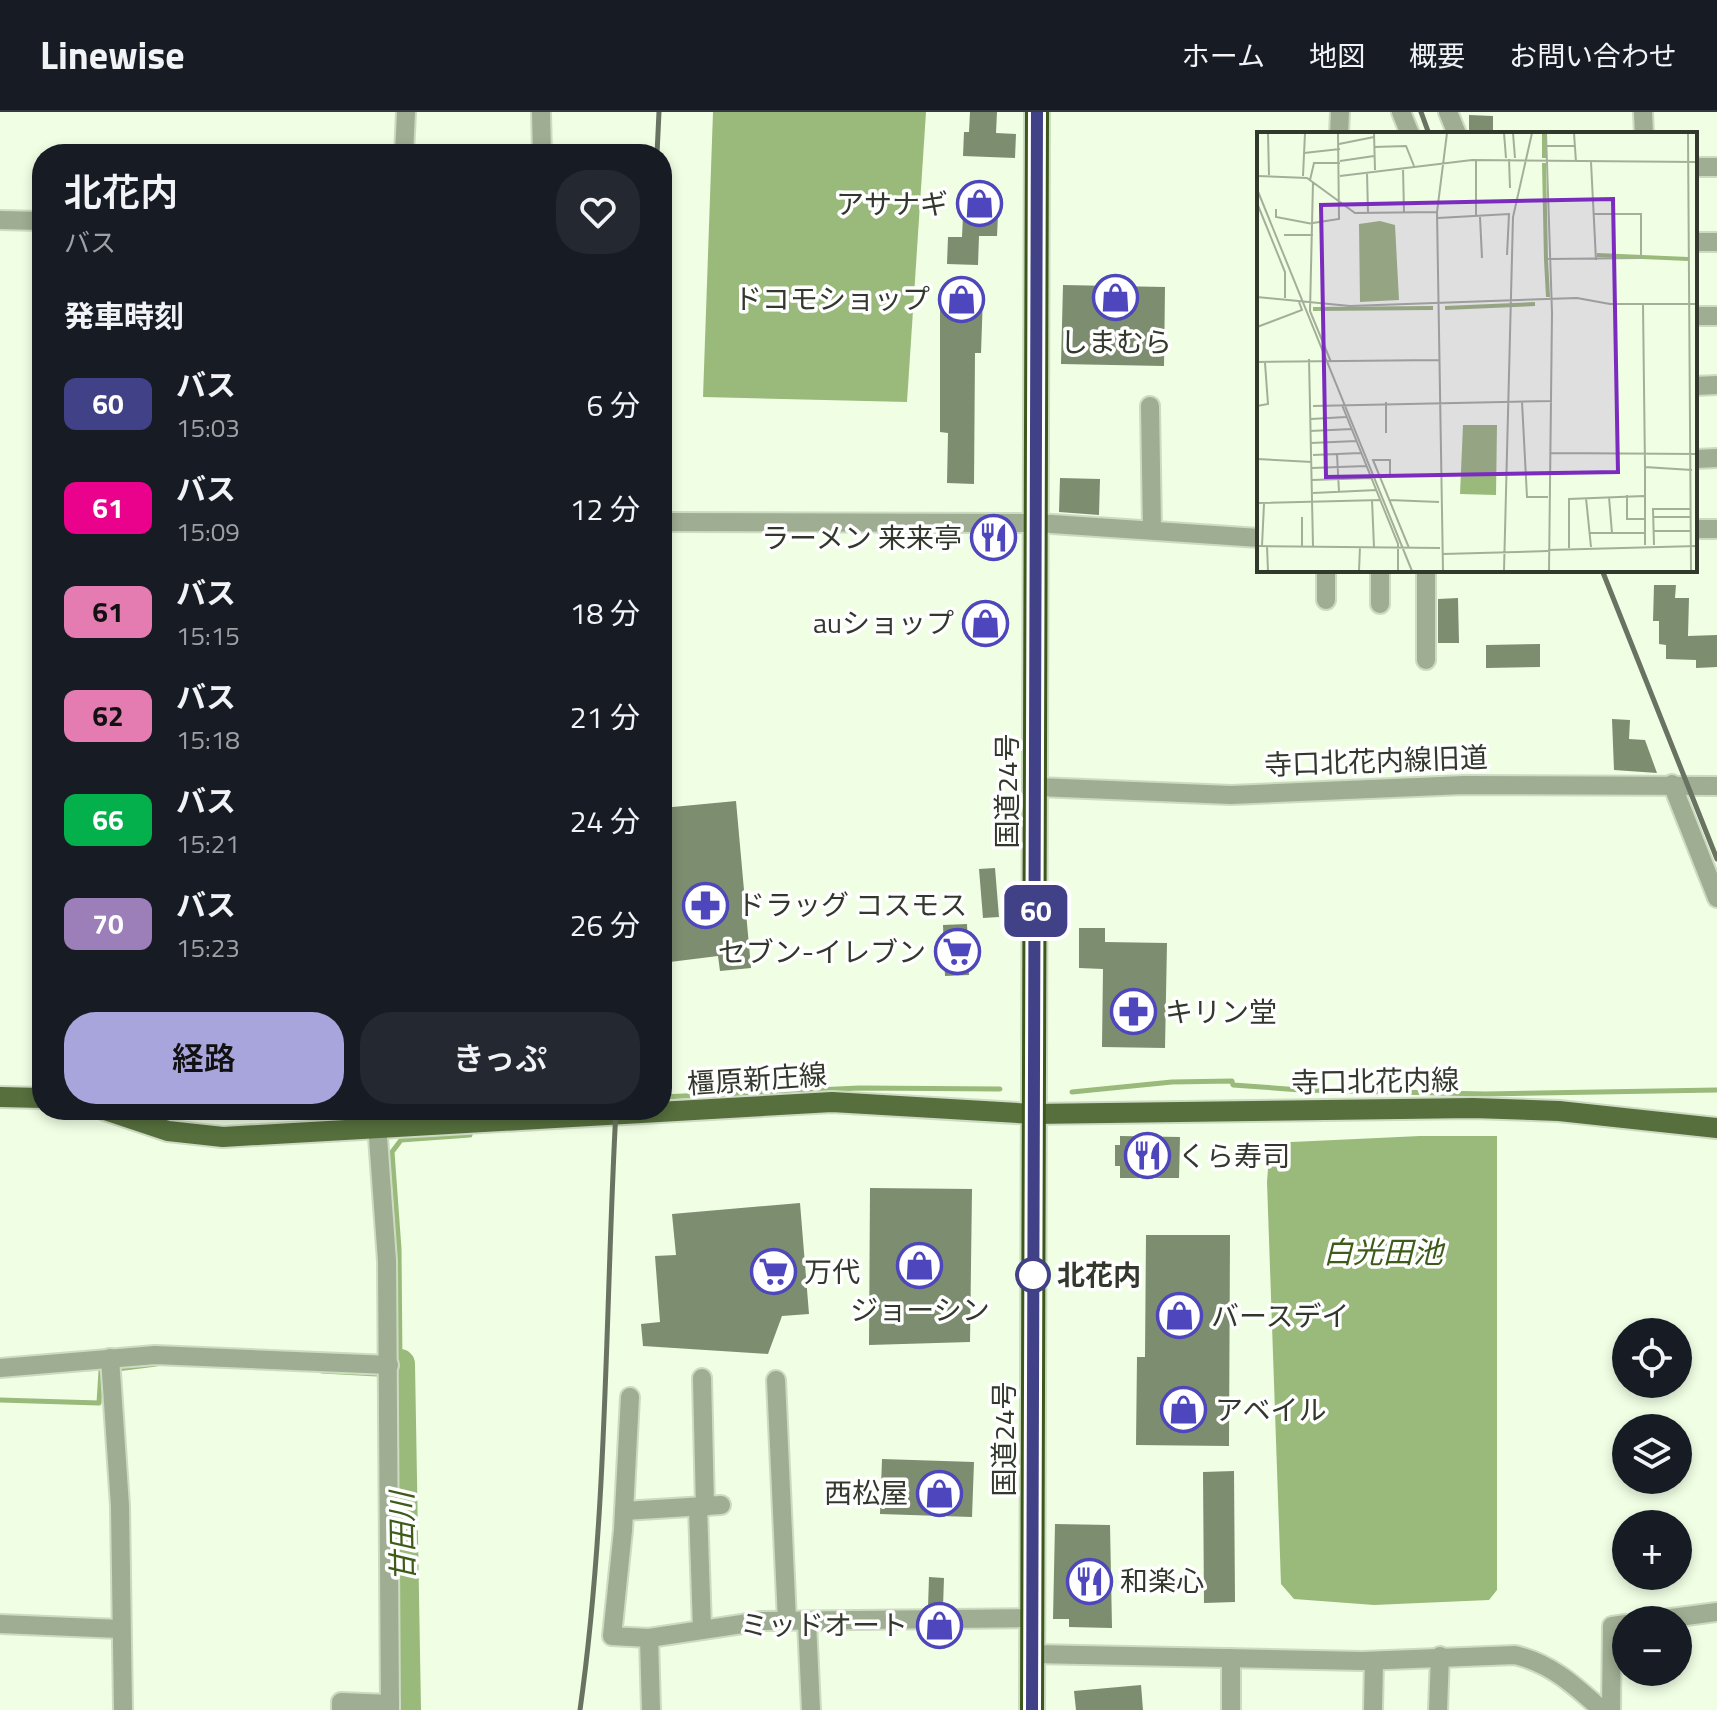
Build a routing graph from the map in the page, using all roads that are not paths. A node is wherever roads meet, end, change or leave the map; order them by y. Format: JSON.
{"nodes":[{"id":1,"x":406,"y":112,"type":"edge"},
{"id":2,"x":541,"y":112,"type":"edge"},
{"id":3,"x":1037,"y":112,"type":"edge"},
{"id":4,"x":1340,"y":112,"type":"edge"},
{"id":5,"x":1401,"y":112,"type":"edge"},
{"id":6,"x":1448,"y":112,"type":"edge"},
{"id":7,"x":1643,"y":112,"type":"edge"},
{"id":8,"x":1339,"y":132,"type":"edge"},
{"id":9,"x":1409,"y":132,"type":"edge"},
{"id":10,"x":1456,"y":132,"type":"edge"},
{"id":11,"x":1644,"y":132,"type":"edge"},
{"id":12,"x":404,"y":144,"type":"edge"},
{"id":13,"x":542,"y":144,"type":"edge"},
{"id":14,"x":0,"y":220,"type":"edge"},
{"id":15,"x":32,"y":221,"type":"edge"},
{"id":16,"x":1717,"y":385,"type":"edge"},
{"id":17,"x":1697,"y":386,"type":"edge"},
{"id":18,"x":1150,"y":406,"type":"dead end"},
{"id":19,"x":1717,"y":458,"type":"edge"},
{"id":20,"x":1697,"y":459,"type":"edge"},
{"id":21,"x":672,"y":522,"type":"edge"},
{"id":22,"x":1037,"y":523,"type":"junction"},
{"id":23,"x":1152,"y":529,"type":"junction"},
{"id":24,"x":1257,"y":538,"type":"edge"},
{"id":25,"x":1326,"y":572,"type":"edge"},
{"id":26,"x":1380,"y":572,"type":"edge"},
{"id":27,"x":1426,"y":572,"type":"edge"},
{"id":28,"x":1326,"y":600,"type":"dead end"},
{"id":29,"x":1380,"y":604,"type":"dead end"},
{"id":30,"x":1426,"y":660,"type":"dead end"},
{"id":31,"x":1672,"y":784,"type":"junction"},
{"id":32,"x":1717,"y":786,"type":"edge"},
{"id":33,"x":1038,"y":787,"type":"junction"},
{"id":34,"x":1717,"y":898,"type":"edge"},
{"id":35,"x":0,"y":1097,"type":"edge"},
{"id":36,"x":32,"y":1098,"type":"edge"},
{"id":37,"x":672,"y":1108,"type":"edge"},
{"id":38,"x":1033,"y":1114,"type":"junction"},
{"id":39,"x":135,"y":1120,"type":"edge"},
{"id":40,"x":369,"y":1120,"type":"edge"},
{"id":41,"x":378,"y":1120,"type":"edge"},
{"id":42,"x":1717,"y":1128,"type":"edge"},
{"id":43,"x":110,"y":1358,"type":"junction"},
{"id":44,"x":389,"y":1365,"type":"junction"},
{"id":45,"x":0,"y":1368,"type":"edge"},
{"id":46,"x":702,"y":1378,"type":"dead end"},
{"id":47,"x":776,"y":1380,"type":"dead end"},
{"id":48,"x":630,"y":1397,"type":"dead end"},
{"id":49,"x":708,"y":1507,"type":"junction"},
{"id":50,"x":624,"y":1511,"type":"junction"},
{"id":51,"x":1717,"y":1612,"type":"edge"},
{"id":52,"x":1692,"y":1615,"type":"edge"},
{"id":53,"x":1034,"y":1618,"type":"junction"},
{"id":54,"x":787,"y":1621,"type":"junction"},
{"id":55,"x":807,"y":1622,"type":"junction"},
{"id":56,"x":0,"y":1624,"type":"edge"},
{"id":57,"x":1612,"y":1626,"type":"edge"},
{"id":58,"x":702,"y":1628,"type":"junction"},
{"id":59,"x":120,"y":1629,"type":"junction"},
{"id":60,"x":649,"y":1638,"type":"junction"},
{"id":61,"x":1034,"y":1654,"type":"junction"},
{"id":62,"x":1440,"y":1656,"type":"junction"},
{"id":63,"x":1231,"y":1658,"type":"junction"},
{"id":64,"x":1374,"y":1661,"type":"junction"},
{"id":65,"x":390,"y":1707,"type":"edge"},
{"id":66,"x":123,"y":1710,"type":"edge"},
{"id":67,"x":341,"y":1710,"type":"edge"},
{"id":68,"x":651,"y":1710,"type":"edge"},
{"id":69,"x":811,"y":1710,"type":"edge"},
{"id":70,"x":1032,"y":1710,"type":"edge"},
{"id":71,"x":1231,"y":1710,"type":"edge"},
{"id":72,"x":1373,"y":1710,"type":"edge"},
{"id":73,"x":1438,"y":1710,"type":"edge"},
{"id":74,"x":1602,"y":1710,"type":"edge"},
{"id":75,"x":1611,"y":1710,"type":"edge"}],
"edges":[{"from":1,"to":12,"type":"street"},
{"from":2,"to":13,"type":"street"},
{"from":3,"to":22,"type":"highway","name":"国道24号"},
{"from":4,"to":8,"type":"street"},
{"from":5,"to":9,"type":"street"},
{"from":6,"to":10,"type":"street"},
{"from":7,"to":11,"type":"street"},
{"from":14,"to":15,"type":"street"},
{"from":16,"to":17,"type":"street"},
{"from":18,"to":23,"type":"street"},
{"from":19,"to":20,"type":"street"},
{"from":21,"to":22,"type":"street"},
{"from":22,"to":23,"type":"street"},
{"from":22,"to":33,"type":"highway","name":"国道24号"},
{"from":23,"to":24,"type":"street"},
{"from":25,"to":28,"type":"street"},
{"from":26,"to":29,"type":"street"},
{"from":27,"to":30,"type":"street"},
{"from":31,"to":32,"type":"street","name":"寺口北花内線旧道"},
{"from":31,"to":33,"type":"street","name":"寺口北花内線旧道"},
{"from":31,"to":34,"type":"street"},
{"from":33,"to":38,"type":"highway","name":"国道24号"},
{"from":35,"to":36,"type":"main road"},
{"from":37,"to":38,"type":"main road","name":"橿原新庄線"},
{"from":38,"to":42,"type":"main road","name":"寺口北花内線"},
{"from":38,"to":53,"type":"highway","name":"国道24号"},
{"from":39,"to":40,"type":"main road","name":"橿原新庄線"},
{"from":41,"to":44,"type":"street"},
{"from":43,"to":44,"type":"street"},
{"from":43,"to":45,"type":"street"},
{"from":43,"to":59,"type":"street"},
{"from":44,"to":65,"type":"street"},
{"from":46,"to":49,"type":"street"},
{"from":47,"to":54,"type":"street"},
{"from":48,"to":50,"type":"street"},
{"from":49,"to":50,"type":"street"},
{"from":49,"to":58,"type":"street"},
{"from":50,"to":60,"type":"street"},
{"from":51,"to":52,"type":"street"},
{"from":53,"to":55,"type":"street"},
{"from":53,"to":61,"type":"highway","name":"国道24号"},
{"from":54,"to":55,"type":"street"},
{"from":54,"to":58,"type":"street"},
{"from":55,"to":69,"type":"street"},
{"from":56,"to":59,"type":"street"},
{"from":57,"to":75,"type":"street"},
{"from":58,"to":60,"type":"street"},
{"from":59,"to":66,"type":"street"},
{"from":60,"to":68,"type":"street"},
{"from":61,"to":63,"type":"street"},
{"from":61,"to":70,"type":"highway","name":"国道24号"},
{"from":62,"to":64,"type":"street"},
{"from":62,"to":73,"type":"street"},
{"from":62,"to":74,"type":"street"},
{"from":63,"to":64,"type":"street"},
{"from":63,"to":71,"type":"street"},
{"from":64,"to":72,"type":"street"},
{"from":65,"to":67,"type":"street"}]}
